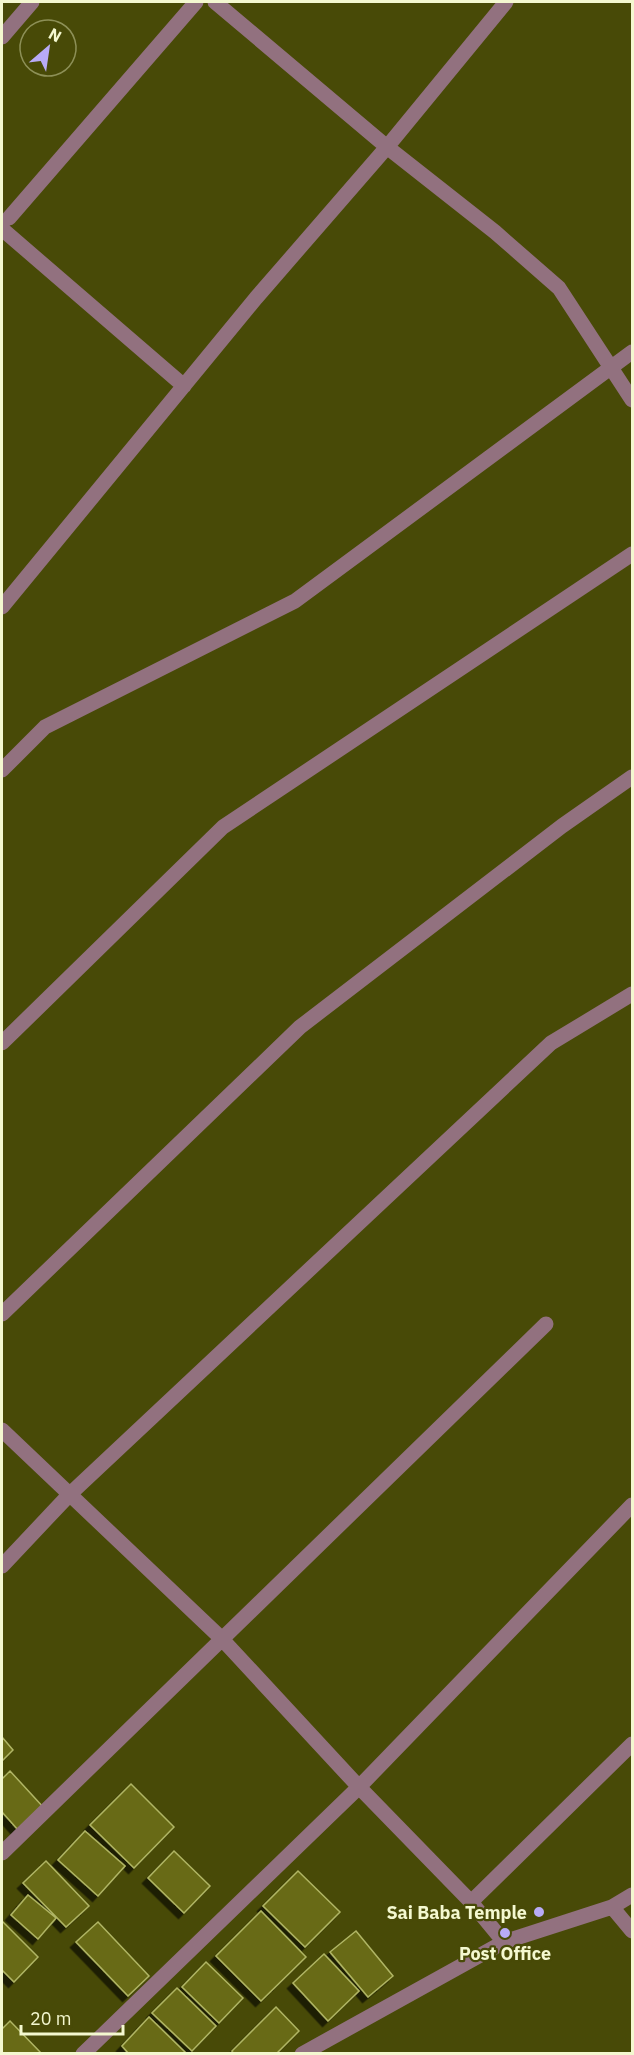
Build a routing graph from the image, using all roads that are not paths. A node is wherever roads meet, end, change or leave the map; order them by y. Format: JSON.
{"nodes":[{"id":1,"x":32,"y":2,"type":"edge"},
{"id":2,"x":196,"y":2,"type":"edge"},
{"id":3,"x":215,"y":2,"type":"edge"},
{"id":4,"x":506,"y":2,"type":"edge"},
{"id":5,"x":2,"y":37,"type":"edge"},
{"id":6,"x":387,"y":147,"type":"junction"},
{"id":7,"x":5,"y":223,"type":"edge"},
{"id":8,"x":633,"y":352,"type":"edge"},
{"id":9,"x":611,"y":369,"type":"junction"},
{"id":10,"x":184,"y":386,"type":"junction"},
{"id":11,"x":633,"y":400,"type":"edge"},
{"id":12,"x":633,"y":554,"type":"edge"},
{"id":13,"x":2,"y":607,"type":"edge"},
{"id":14,"x":2,"y":770,"type":"edge"},
{"id":15,"x":633,"y":777,"type":"edge"},
{"id":16,"x":633,"y":994,"type":"edge"},
{"id":17,"x":2,"y":1043,"type":"edge"},
{"id":18,"x":2,"y":1314,"type":"edge"},
{"id":19,"x":546,"y":1324,"type":"dead end"},
{"id":20,"x":2,"y":1430,"type":"edge"},
{"id":21,"x":69,"y":1495,"type":"junction"},
{"id":22,"x":633,"y":1505,"type":"edge"},
{"id":23,"x":2,"y":1566,"type":"edge"},
{"id":24,"x":221,"y":1638,"type":"junction"},
{"id":25,"x":633,"y":1744,"type":"edge"},
{"id":26,"x":359,"y":1787,"type":"junction"},
{"id":27,"x":2,"y":1854,"type":"edge"},
{"id":28,"x":633,"y":1895,"type":"edge"},
{"id":29,"x":471,"y":1902,"type":"junction"},
{"id":30,"x":612,"y":1907,"type":"junction"},
{"id":31,"x":633,"y":1931,"type":"edge"},
{"id":32,"x":504,"y":1942,"type":"junction"},
{"id":33,"x":83,"y":2054,"type":"edge"},
{"id":34,"x":302,"y":2054,"type":"edge"}],
"edges":[{"from":1,"to":5,"type":"street"},
{"from":2,"to":7,"type":"street"},
{"from":3,"to":6,"type":"street"},
{"from":4,"to":6,"type":"street"},
{"from":6,"to":9,"type":"street"},
{"from":6,"to":10,"type":"street"},
{"from":7,"to":10,"type":"street"},
{"from":8,"to":9,"type":"street"},
{"from":9,"to":11,"type":"street"},
{"from":9,"to":14,"type":"street"},
{"from":10,"to":13,"type":"street"},
{"from":12,"to":17,"type":"street"},
{"from":15,"to":18,"type":"street"},
{"from":16,"to":21,"type":"street"},
{"from":19,"to":24,"type":"street"},
{"from":20,"to":21,"type":"street"},
{"from":21,"to":23,"type":"street"},
{"from":21,"to":24,"type":"street"},
{"from":22,"to":26,"type":"street"},
{"from":24,"to":26,"type":"street"},
{"from":24,"to":27,"type":"street"},
{"from":25,"to":29,"type":"street"},
{"from":26,"to":29,"type":"street"},
{"from":26,"to":33,"type":"street"},
{"from":28,"to":30,"type":"street"},
{"from":29,"to":32,"type":"street"},
{"from":30,"to":31,"type":"street"},
{"from":30,"to":32,"type":"street"},
{"from":32,"to":34,"type":"street"}]}
